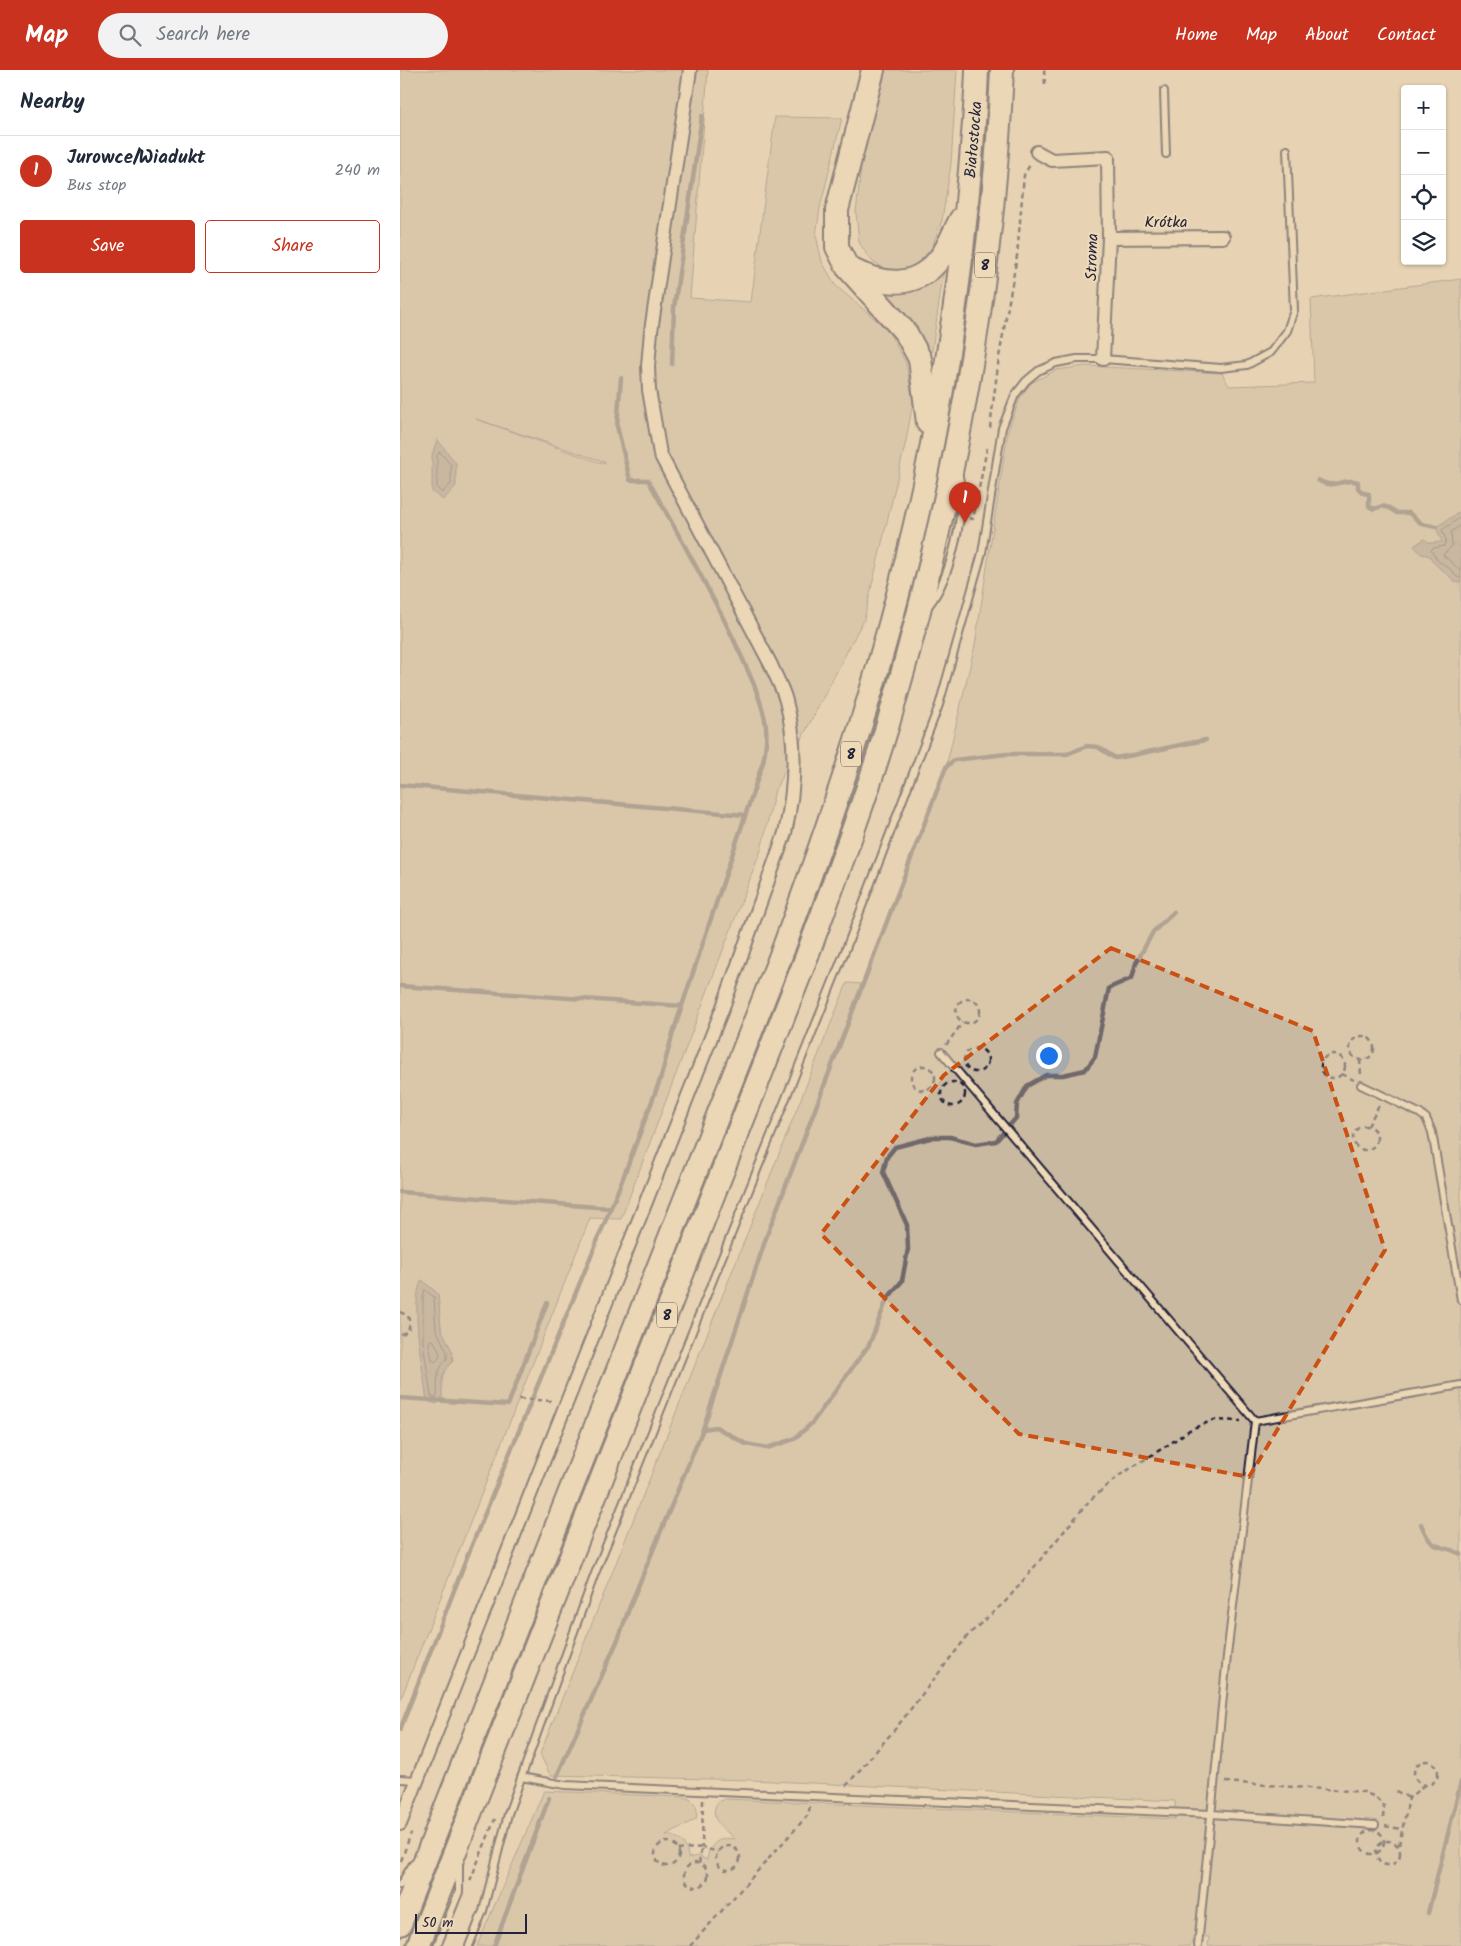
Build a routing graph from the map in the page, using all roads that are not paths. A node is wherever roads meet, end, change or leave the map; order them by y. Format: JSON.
{"nodes":[{"id":1,"x":690,"y":70,"type":"edge"},
{"id":2,"x":873,"y":70,"type":"edge"},
{"id":3,"x":977,"y":70,"type":"edge"},
{"id":4,"x":1002,"y":70,"type":"edge"},
{"id":5,"x":1164,"y":91,"type":"dead end"},
{"id":6,"x":1287,"y":150,"type":"dead end"},
{"id":7,"x":1037,"y":152,"type":"road end"},
{"id":8,"x":1166,"y":154,"type":"dead end"},
{"id":9,"x":967,"y":207,"type":"junction"},
{"id":10,"x":1223,"y":237,"type":"dead end"},
{"id":11,"x":1108,"y":238,"type":"junction"},
{"id":12,"x":847,"y":267,"type":"junction"},
{"id":13,"x":1103,"y":359,"type":"junction"},
{"id":14,"x":931,"y":447,"type":"junction"},
{"id":15,"x":941,"y":1052,"type":"road end"},
{"id":16,"x":1361,"y":1085,"type":"road end"},
{"id":17,"x":1461,"y":1300,"type":"edge"},
{"id":18,"x":1461,"y":1385,"type":"edge"},
{"id":19,"x":1255,"y":1421,"type":"junction"},
{"id":20,"x":521,"y":1777,"type":"junction"},
{"id":21,"x":400,"y":1779,"type":"edge"},
{"id":22,"x":418,"y":1780,"type":"junction"},
{"id":23,"x":1211,"y":1814,"type":"junction"},
{"id":24,"x":400,"y":1824,"type":"edge"},
{"id":25,"x":1377,"y":1825,"type":"road end"},
{"id":26,"x":430,"y":1848,"type":"junction"},
{"id":27,"x":457,"y":1848,"type":"junction"},
{"id":28,"x":400,"y":1885,"type":"edge"},
{"id":29,"x":400,"y":1924,"type":"edge"},
{"id":30,"x":418,"y":1946,"type":"edge"},
{"id":31,"x":436,"y":1946,"type":"edge"},
{"id":32,"x":469,"y":1946,"type":"edge"},
{"id":33,"x":1198,"y":1946,"type":"edge"}],
"edges":[{"from":1,"to":22,"type":"street"},
{"from":2,"to":12,"type":"highway"},
{"from":3,"to":9,"type":"highway","name":"Białostocka","number":"8"},
{"from":4,"to":27,"type":"highway","number":"8"},
{"from":5,"to":8,"type":"lane"},
{"from":6,"to":13,"type":"lane"},
{"from":7,"to":11,"type":"street","name":"Stroma"},
{"from":9,"to":12,"type":"highway"},
{"from":9,"to":14,"type":"highway","number":"8"},
{"from":10,"to":11,"type":"street","name":"Krótka"},
{"from":11,"to":13,"type":"street","name":"Stroma"},
{"from":12,"to":14,"type":"highway"},
{"from":13,"to":20,"type":"lane"},
{"from":14,"to":26,"type":"highway","number":"8"},
{"from":15,"to":19,"type":"lane"},
{"from":16,"to":17,"type":"lane"},
{"from":18,"to":19,"type":"lane"},
{"from":19,"to":23,"type":"lane"},
{"from":20,"to":23,"type":"lane"},
{"from":20,"to":32,"type":"lane"},
{"from":21,"to":22,"type":"lane"},
{"from":22,"to":24,"type":"street"},
{"from":23,"to":25,"type":"lane"},
{"from":23,"to":33,"type":"lane"},
{"from":26,"to":28,"type":"lane"},
{"from":26,"to":29,"type":"highway","number":"8"},
{"from":27,"to":30,"type":"highway","number":"8"},
{"from":27,"to":31,"type":"lane"}]}
